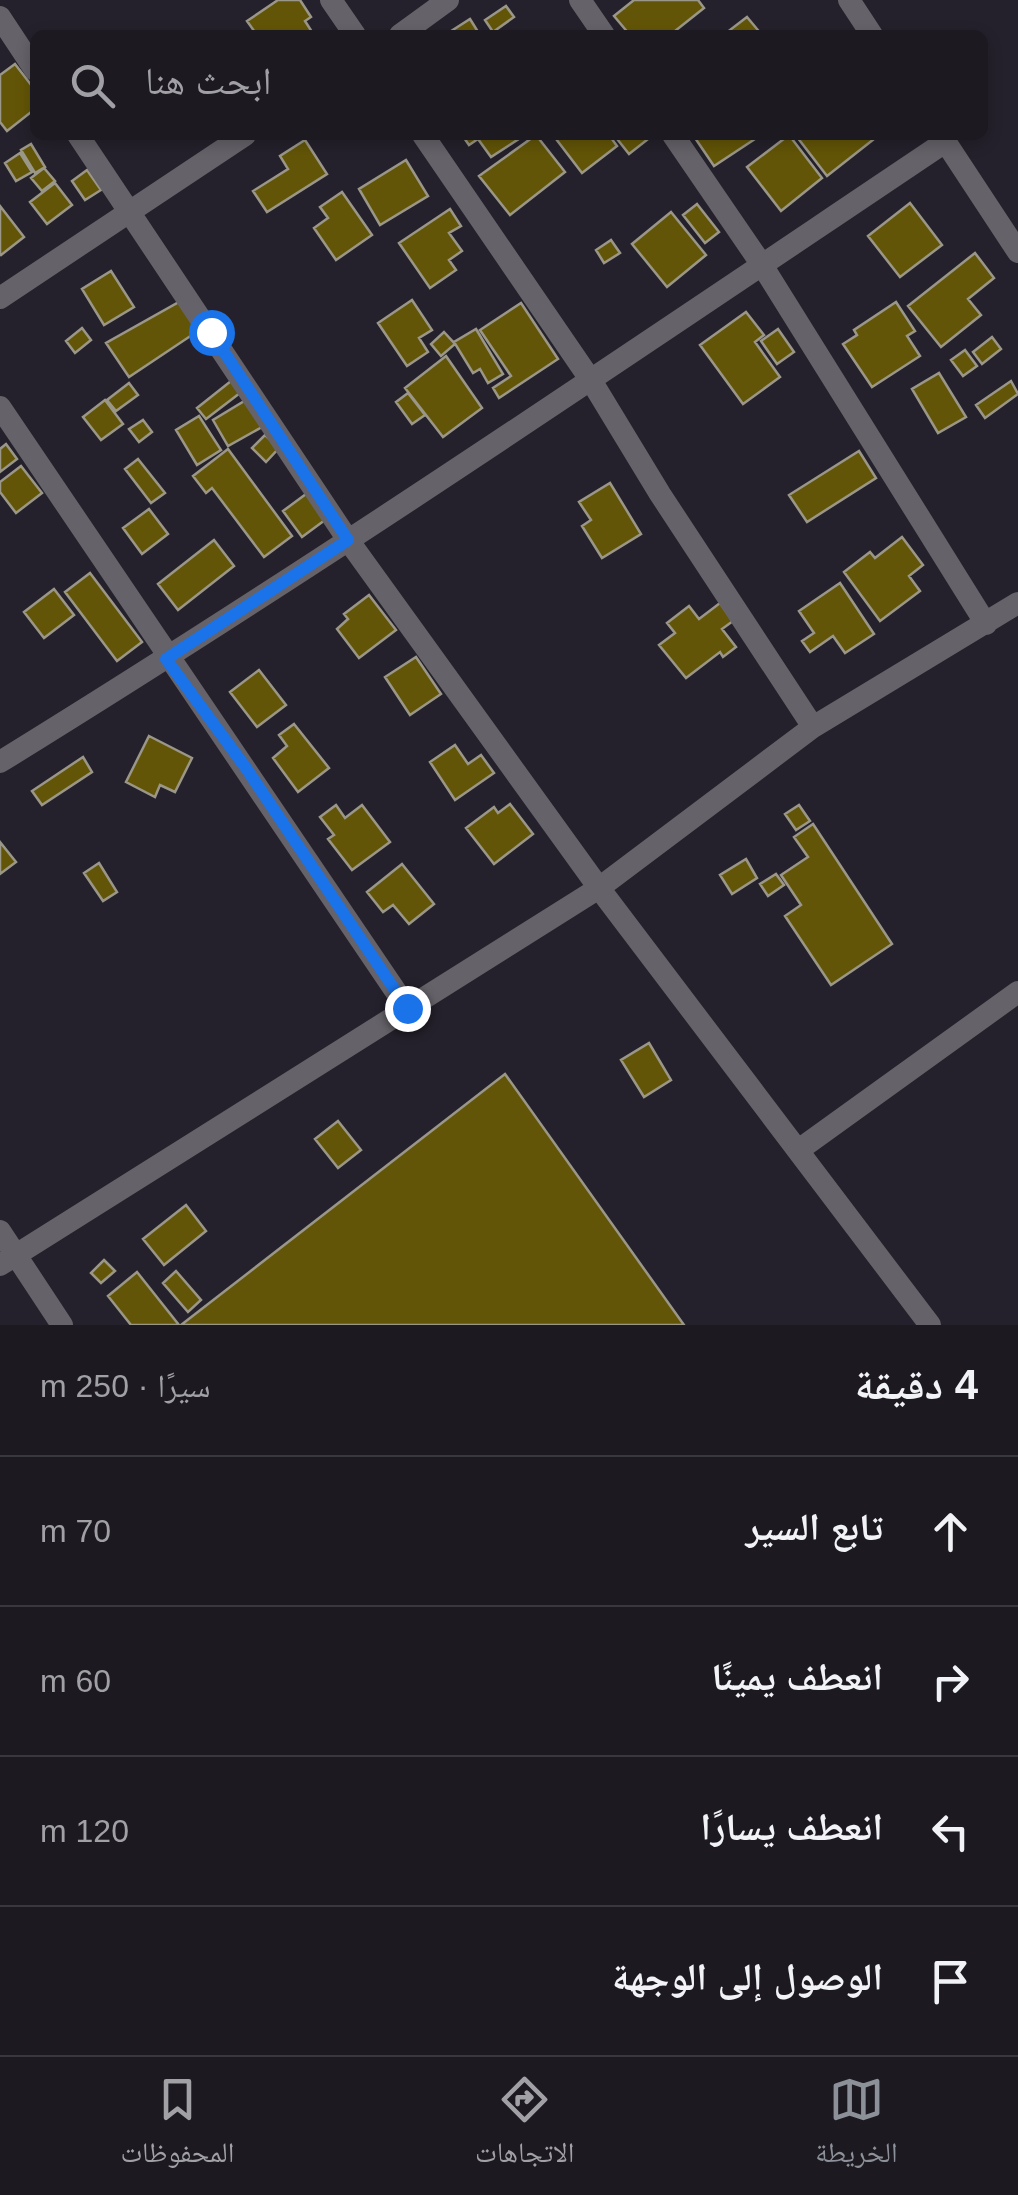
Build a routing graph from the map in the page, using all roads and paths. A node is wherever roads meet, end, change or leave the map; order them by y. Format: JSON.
{"nodes":[{"id":1,"x":331,"y":0,"type":"edge"},
{"id":2,"x":448,"y":0,"type":"edge"},
{"id":3,"x":580,"y":0,"type":"edge"},
{"id":4,"x":848,"y":0,"type":"edge"},
{"id":5,"x":0,"y":17,"type":"edge"},
{"id":6,"x":352,"y":30,"type":"edge"},
{"id":7,"x":407,"y":30,"type":"edge"},
{"id":8,"x":601,"y":30,"type":"edge"},
{"id":9,"x":869,"y":30,"type":"edge"},
{"id":10,"x":30,"y":62,"type":"edge"},
{"id":11,"x":81,"y":140,"type":"edge"},
{"id":12,"x":238,"y":140,"type":"edge"},
{"id":13,"x":426,"y":140,"type":"edge"},
{"id":14,"x":676,"y":140,"type":"edge"},
{"id":15,"x":940,"y":140,"type":"edge"},
{"id":16,"x":944,"y":140,"type":"edge"},
{"id":17,"x":127,"y":210,"type":"junction"},
{"id":18,"x":1018,"y":252,"type":"edge"},
{"id":19,"x":762,"y":265,"type":"junction"},
{"id":20,"x":0,"y":298,"type":"edge"},
{"id":21,"x":592,"y":382,"type":"junction"},
{"id":22,"x":0,"y":407,"type":"edge"},
{"id":23,"x":348,"y":540,"type":"junction"},
{"id":24,"x":1018,"y":603,"type":"edge"},
{"id":25,"x":986,"y":624,"type":"junction"},
{"id":26,"x":166,"y":659,"type":"junction"},
{"id":27,"x":813,"y":727,"type":"junction"},
{"id":28,"x":0,"y":762,"type":"edge"},
{"id":29,"x":598,"y":888,"type":"junction"},
{"id":30,"x":1018,"y":992,"type":"edge"},
{"id":31,"x":407,"y":1008,"type":"junction"},
{"id":32,"x":800,"y":1149,"type":"junction"},
{"id":33,"x":0,"y":1231,"type":"edge"},
{"id":34,"x":8,"y":1259,"type":"edge"},
{"id":35,"x":62,"y":1325,"type":"edge"},
{"id":36,"x":930,"y":1325,"type":"edge"}],
"edges":[{"from":1,"to":6,"type":"street"},
{"from":2,"to":7,"type":"street"},
{"from":3,"to":8,"type":"street"},
{"from":4,"to":9,"type":"street"},
{"from":5,"to":10,"type":"street"},
{"from":11,"to":17,"type":"street"},
{"from":12,"to":17,"type":"street"},
{"from":13,"to":21,"type":"street"},
{"from":14,"to":19,"type":"street"},
{"from":15,"to":19,"type":"street"},
{"from":16,"to":18,"type":"street"},
{"from":17,"to":20,"type":"street"},
{"from":17,"to":23,"type":"street"},
{"from":19,"to":21,"type":"street"},
{"from":19,"to":25,"type":"street"},
{"from":21,"to":23,"type":"street"},
{"from":21,"to":27,"type":"street"},
{"from":22,"to":26,"type":"street"},
{"from":23,"to":26,"type":"street"},
{"from":23,"to":29,"type":"street"},
{"from":24,"to":25,"type":"street"},
{"from":25,"to":27,"type":"street"},
{"from":26,"to":28,"type":"street"},
{"from":26,"to":31,"type":"street"},
{"from":27,"to":29,"type":"street"},
{"from":29,"to":31,"type":"street"},
{"from":29,"to":32,"type":"street"},
{"from":30,"to":32,"type":"street"},
{"from":31,"to":34,"type":"street"},
{"from":32,"to":36,"type":"street"},
{"from":33,"to":34,"type":"street"},
{"from":34,"to":35,"type":"street"}]}
